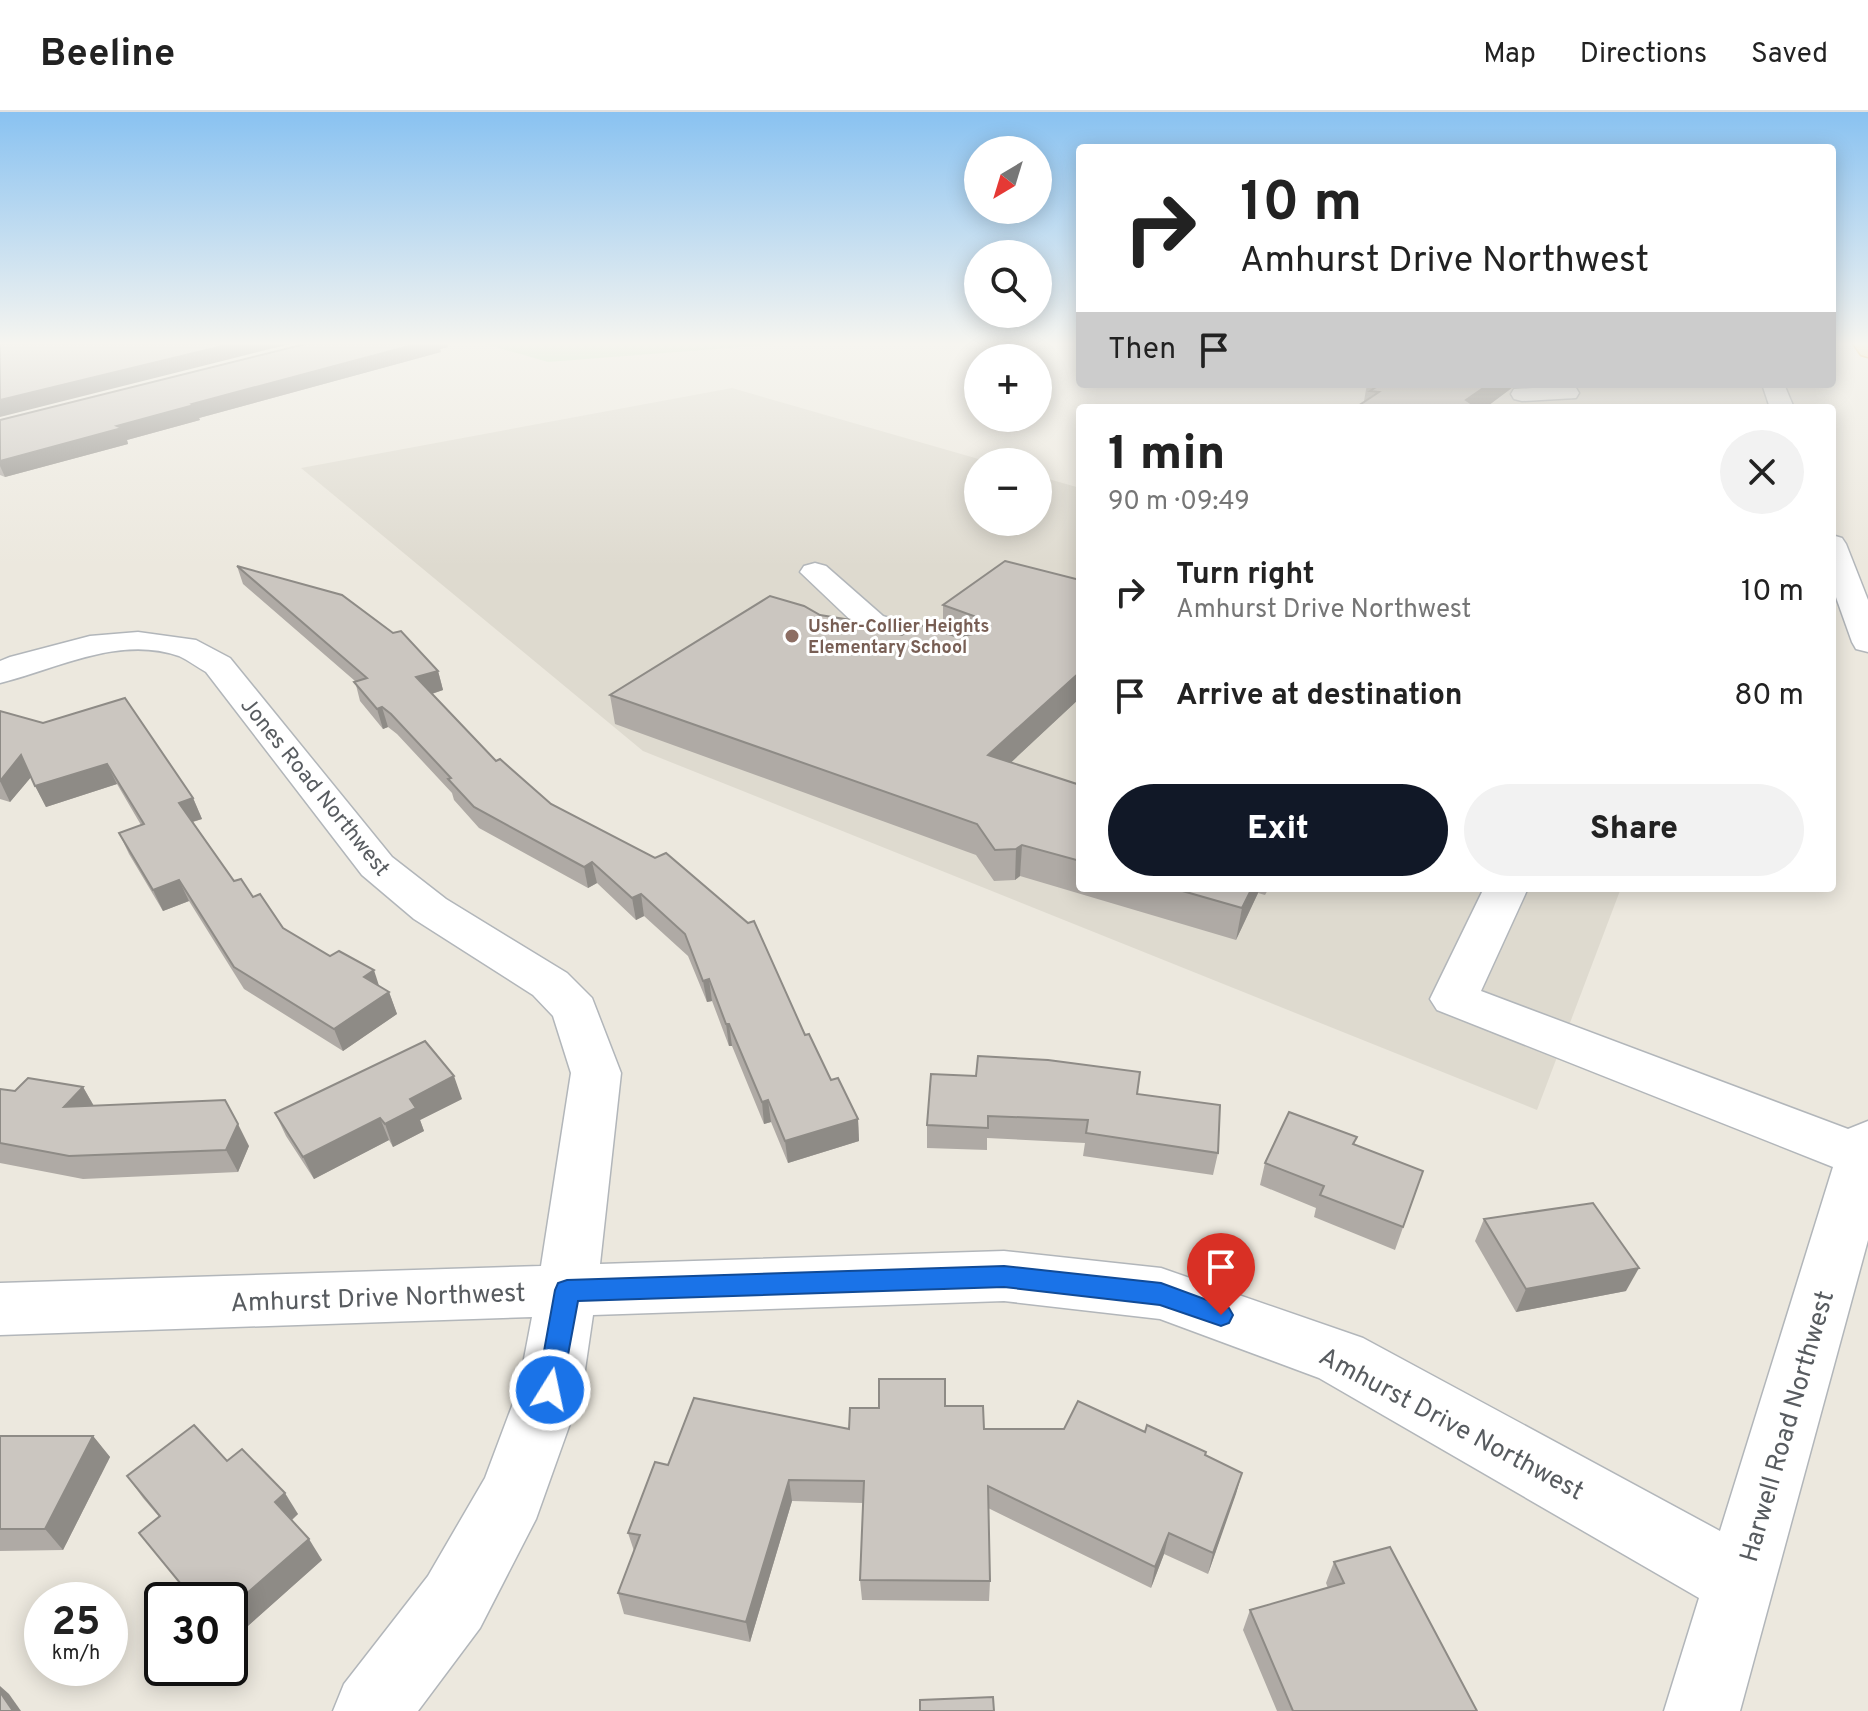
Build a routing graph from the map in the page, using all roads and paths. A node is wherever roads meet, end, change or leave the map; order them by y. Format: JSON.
{"nodes":[{"id":1,"x":1836,"y":555,"type":"edge"},
{"id":2,"x":815,"y":572,"type":"dead end"},
{"id":3,"x":853,"y":631,"type":"junction"},
{"id":4,"x":1868,"y":642,"type":"edge"},
{"id":5,"x":959,"y":652,"type":"edge"},
{"id":6,"x":914,"y":656,"type":"edge"},
{"id":7,"x":0,"y":673,"type":"edge"},
{"id":8,"x":1504,"y":892,"type":"edge"},
{"id":9,"x":1866,"y":1149,"type":"edge"},
{"id":10,"x":567,"y":1290,"type":"junction"},
{"id":11,"x":0,"y":1309,"type":"edge"},
{"id":12,"x":1741,"y":1582,"type":"junction"},
{"id":13,"x":371,"y":1711,"type":"edge"},
{"id":14,"x":1702,"y":1711,"type":"edge"}],
"edges":[{"from":1,"to":4,"type":"street"},
{"from":2,"to":3,"type":"street"},
{"from":3,"to":5,"type":"street"},
{"from":3,"to":6,"type":"street"},
{"from":7,"to":10,"type":"street","name":"Jones Road Northwest"},
{"from":8,"to":9,"type":"street"},
{"from":9,"to":12,"type":"street","name":"Harwell Road Northwest"},
{"from":10,"to":11,"type":"street","name":"Amhurst Drive Northwest"},
{"from":10,"to":12,"type":"street","name":"Amhurst Drive Northwest"},
{"from":10,"to":13,"type":"street","name":"Jones Road Northwest"},
{"from":12,"to":14,"type":"street","name":"Harwell Road Northwest"}]}
